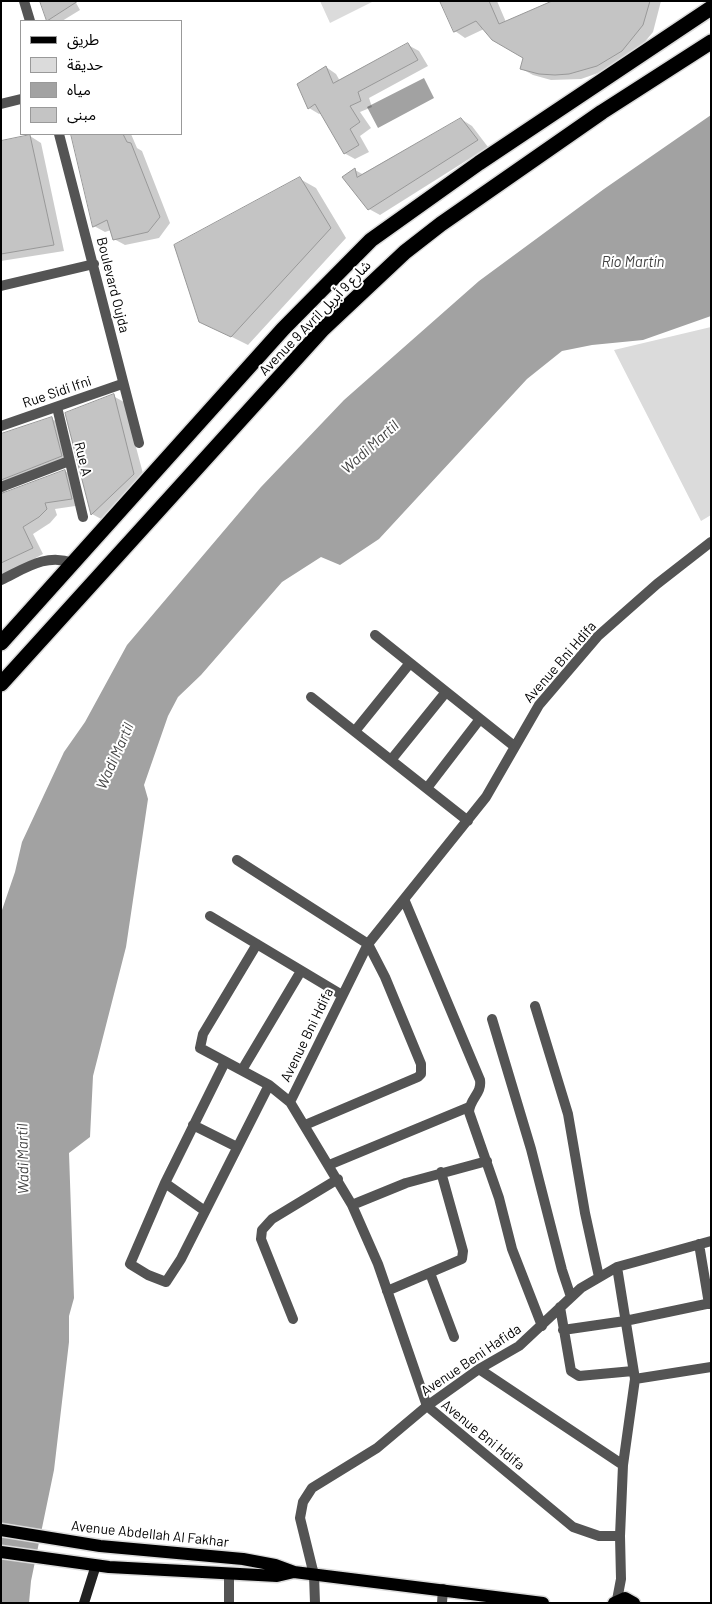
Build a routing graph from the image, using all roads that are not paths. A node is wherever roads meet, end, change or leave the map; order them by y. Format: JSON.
{"nodes":[{"id":1,"x":24,"y":1,"type":"edge"},
{"id":2,"x":711,"y":8,"type":"edge"},
{"id":3,"x":30,"y":20,"type":"edge"},
{"id":4,"x":711,"y":42,"type":"edge"},
{"id":5,"x":20,"y":99,"type":"edge"},
{"id":6,"x":1,"y":104,"type":"edge"},
{"id":7,"x":59,"y":135,"type":"edge"},
{"id":8,"x":94,"y":264,"type":"junction"},
{"id":9,"x":1,"y":286,"type":"edge"},
{"id":10,"x":122,"y":384,"type":"junction"},
{"id":11,"x":57,"y":407,"type":"junction"},
{"id":12,"x":1,"y":426,"type":"edge"},
{"id":13,"x":138,"y":443,"type":"dead end"},
{"id":14,"x":69,"y":461,"type":"junction"},
{"id":15,"x":1,"y":487,"type":"edge"},
{"id":16,"x":84,"y":518,"type":"dead end"},
{"id":17,"x":711,"y":542,"type":"edge"},
{"id":18,"x":73,"y":563,"type":"junction"},
{"id":19,"x":1,"y":580,"type":"edge"},
{"id":20,"x":375,"y":635,"type":"dead end"},
{"id":21,"x":1,"y":644,"type":"edge"},
{"id":22,"x":410,"y":663,"type":"junction"},
{"id":23,"x":1,"y":684,"type":"edge"},
{"id":24,"x":446,"y":692,"type":"junction"},
{"id":25,"x":311,"y":697,"type":"dead end"},
{"id":26,"x":480,"y":719,"type":"junction"},
{"id":27,"x":355,"y":731,"type":"junction"},
{"id":28,"x":514,"y":746,"type":"junction"},
{"id":29,"x":391,"y":760,"type":"junction"},
{"id":30,"x":427,"y":788,"type":"junction"},
{"id":31,"x":468,"y":821,"type":"junction"},
{"id":32,"x":237,"y":860,"type":"dead end"},
{"id":33,"x":404,"y":899,"type":"junction"},
{"id":34,"x":210,"y":916,"type":"dead end"},
{"id":35,"x":257,"y":944,"type":"junction"},
{"id":36,"x":368,"y":944,"type":"junction"},
{"id":37,"x":301,"y":971,"type":"junction"},
{"id":38,"x":342,"y":995,"type":"junction"},
{"id":39,"x":536,"y":1006,"type":"dead end"},
{"id":40,"x":492,"y":1019,"type":"dead end"},
{"id":41,"x":225,"y":1062,"type":"junction"},
{"id":42,"x":242,"y":1070,"type":"junction"},
{"id":43,"x":269,"y":1085,"type":"junction"},
{"id":44,"x":290,"y":1102,"type":"junction"},
{"id":45,"x":469,"y":1107,"type":"junction"},
{"id":46,"x":193,"y":1125,"type":"junction"},
{"id":47,"x":305,"y":1125,"type":"junction"},
{"id":48,"x":238,"y":1147,"type":"junction"},
{"id":49,"x":487,"y":1160,"type":"junction"},
{"id":50,"x":329,"y":1165,"type":"junction"},
{"id":51,"x":441,"y":1172,"type":"junction"},
{"id":52,"x":338,"y":1179,"type":"junction"},
{"id":53,"x":165,"y":1183,"type":"junction"},
{"id":54,"x":352,"y":1205,"type":"junction"},
{"id":55,"x":205,"y":1211,"type":"junction"},
{"id":56,"x":711,"y":1241,"type":"edge"},
{"id":57,"x":699,"y":1244,"type":"junction"},
{"id":58,"x":617,"y":1267,"type":"junction"},
{"id":59,"x":430,"y":1273,"type":"junction"},
{"id":60,"x":599,"y":1278,"type":"junction"},
{"id":61,"x":387,"y":1291,"type":"junction"},
{"id":62,"x":571,"y":1296,"type":"junction"},
{"id":63,"x":710,"y":1304,"type":"edge"},
{"id":64,"x":560,"y":1308,"type":"junction"},
{"id":65,"x":293,"y":1318,"type":"dead end"},
{"id":66,"x":625,"y":1321,"type":"junction"},
{"id":67,"x":542,"y":1326,"type":"junction"},
{"id":68,"x":563,"y":1330,"type":"junction"},
{"id":69,"x":454,"y":1336,"type":"dead end"},
{"id":70,"x":711,"y":1367,"type":"edge"},
{"id":71,"x":479,"y":1369,"type":"junction"},
{"id":72,"x":634,"y":1375,"type":"junction"},
{"id":73,"x":427,"y":1406,"type":"junction"},
{"id":74,"x":623,"y":1465,"type":"junction"},
{"id":75,"x":1,"y":1530,"type":"edge"},
{"id":76,"x":620,"y":1536,"type":"junction"},
{"id":77,"x":1,"y":1552,"type":"edge"},
{"id":78,"x":96,"y":1565,"type":"junction"},
{"id":79,"x":294,"y":1572,"type":"junction"},
{"id":80,"x":229,"y":1575,"type":"junction"},
{"id":81,"x":314,"y":1575,"type":"junction"},
{"id":82,"x":443,"y":1589,"type":"junction"},
{"id":83,"x":471,"y":1598,"type":"edge"},
{"id":84,"x":623,"y":1601,"type":"edge"},
{"id":85,"x":84,"y":1603,"type":"edge"},
{"id":86,"x":230,"y":1603,"type":"edge"},
{"id":87,"x":315,"y":1603,"type":"edge"},
{"id":88,"x":442,"y":1603,"type":"edge"},
{"id":89,"x":543,"y":1603,"type":"edge"}],
"edges":[{"from":1,"to":3,"type":"street"},
{"from":2,"to":18,"type":"highway","name":"Avenue 9 Avril شارع 9 أبريل"},
{"from":4,"to":23,"type":"highway","name":"Avenue 9 Avril شارع 9 أبريل"},
{"from":5,"to":6,"type":"street"},
{"from":7,"to":8,"type":"street","name":"Boulevard Oujda"},
{"from":8,"to":9,"type":"street"},
{"from":8,"to":10,"type":"street","name":"Boulevard Oujda"},
{"from":10,"to":11,"type":"street","name":"Rue Sidi Ifni"},
{"from":10,"to":13,"type":"street","name":"Boulevard Oujda"},
{"from":11,"to":12,"type":"street","name":"Rue Sidi Ifni"},
{"from":11,"to":14,"type":"street","name":"Rue A"},
{"from":14,"to":15,"type":"street"},
{"from":14,"to":16,"type":"street","name":"Rue A"},
{"from":17,"to":28,"type":"street","name":"Avenue Bni Hdifa"},
{"from":18,"to":19,"type":"street"},
{"from":18,"to":21,"type":"highway","name":"Avenue 9 Avril شارع 9 أبريل"},
{"from":20,"to":22,"type":"street"},
{"from":22,"to":24,"type":"street"},
{"from":22,"to":27,"type":"street"},
{"from":24,"to":26,"type":"street"},
{"from":24,"to":29,"type":"street"},
{"from":25,"to":27,"type":"street"},
{"from":26,"to":28,"type":"street"},
{"from":26,"to":30,"type":"street"},
{"from":27,"to":29,"type":"street"},
{"from":28,"to":31,"type":"street","name":"Avenue Bni Hdifa"},
{"from":29,"to":30,"type":"street"},
{"from":30,"to":31,"type":"street"},
{"from":31,"to":33,"type":"street","name":"Avenue Bni Hdifa"},
{"from":32,"to":36,"type":"street"},
{"from":33,"to":36,"type":"street","name":"Avenue Bni Hdifa"},
{"from":33,"to":45,"type":"street"},
{"from":34,"to":35,"type":"street"},
{"from":35,"to":37,"type":"street"},
{"from":35,"to":41,"type":"street"},
{"from":36,"to":38,"type":"street","name":"Avenue Bni Hdifa"},
{"from":36,"to":47,"type":"street"},
{"from":37,"to":38,"type":"street"},
{"from":37,"to":42,"type":"street"},
{"from":38,"to":44,"type":"street","name":"Avenue Bni Hdifa"},
{"from":39,"to":60,"type":"street"},
{"from":40,"to":62,"type":"street"},
{"from":41,"to":42,"type":"street"},
{"from":41,"to":46,"type":"street"},
{"from":42,"to":43,"type":"street"},
{"from":43,"to":44,"type":"street"},
{"from":43,"to":48,"type":"street"},
{"from":44,"to":47,"type":"street","name":"Avenue Bni Hdifa"},
{"from":45,"to":49,"type":"street"},
{"from":45,"to":50,"type":"street"},
{"from":46,"to":48,"type":"street"},
{"from":46,"to":53,"type":"street"},
{"from":47,"to":50,"type":"street","name":"Avenue Bni Hdifa"},
{"from":48,"to":55,"type":"street"},
{"from":49,"to":51,"type":"street"},
{"from":49,"to":67,"type":"street"},
{"from":50,"to":52,"type":"street","name":"Avenue Bni Hdifa"},
{"from":51,"to":54,"type":"street"},
{"from":51,"to":59,"type":"street"},
{"from":52,"to":54,"type":"street","name":"Avenue Bni Hdifa"},
{"from":52,"to":65,"type":"street"},
{"from":53,"to":55,"type":"street"},
{"from":53,"to":55,"type":"street"},
{"from":54,"to":61,"type":"street","name":"Avenue Bni Hdifa"},
{"from":56,"to":57,"type":"street","name":"Avenue Beni Hafida"},
{"from":57,"to":58,"type":"street","name":"Avenue Beni Hafida"},
{"from":57,"to":63,"type":"street"},
{"from":58,"to":60,"type":"street","name":"Avenue Beni Hafida"},
{"from":58,"to":66,"type":"street"},
{"from":59,"to":61,"type":"street"},
{"from":59,"to":69,"type":"street"},
{"from":60,"to":62,"type":"street","name":"Avenue Beni Hafida"},
{"from":61,"to":73,"type":"street","name":"Avenue Bni Hdifa"},
{"from":62,"to":64,"type":"street","name":"Avenue Beni Hafida"},
{"from":63,"to":66,"type":"street"},
{"from":64,"to":67,"type":"street","name":"Avenue Beni Hafida"},
{"from":64,"to":68,"type":"street"},
{"from":66,"to":68,"type":"street"},
{"from":66,"to":72,"type":"street"},
{"from":67,"to":71,"type":"street","name":"Avenue Beni Hafida"},
{"from":68,"to":72,"type":"street"},
{"from":70,"to":72,"type":"street"},
{"from":71,"to":73,"type":"street","name":"Avenue Beni Hafida"},
{"from":71,"to":74,"type":"street"},
{"from":72,"to":74,"type":"street"},
{"from":73,"to":76,"type":"street","name":"Avenue Bni Hdifa"},
{"from":73,"to":81,"type":"street","name":"Avenue Beni Hafida"},
{"from":74,"to":76,"type":"street"},
{"from":75,"to":79,"type":"main road","name":"Avenue Abdellah Al Fakhar"},
{"from":76,"to":84,"type":"street"},
{"from":77,"to":78,"type":"main road","name":"Avenue Abdellah Al Fakhar"},
{"from":78,"to":80,"type":"main road","name":"Avenue Abdellah Al Fakhar"},
{"from":78,"to":85,"type":"street"},
{"from":79,"to":80,"type":"main road","name":"Avenue Abdellah Al Fakhar"},
{"from":79,"to":81,"type":"main road","name":"Avenue Abdellah Al Fakhar"},
{"from":80,"to":86,"type":"street"},
{"from":81,"to":82,"type":"main road","name":"Avenue Abdellah Al Fakhar"},
{"from":81,"to":87,"type":"street"},
{"from":82,"to":83,"type":"main road","name":"Avenue Abdellah Al Fakhar"},
{"from":82,"to":88,"type":"street"},
{"from":83,"to":89,"type":"main road","name":"Avenue Abdellah Al Fakhar"}]}
